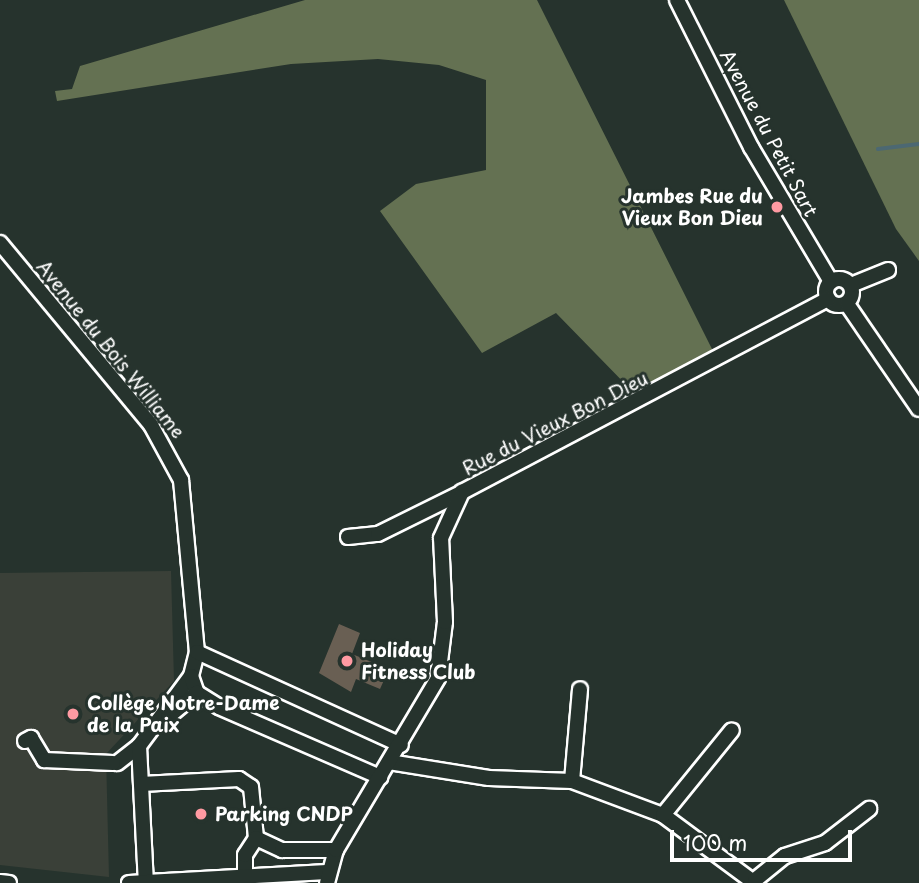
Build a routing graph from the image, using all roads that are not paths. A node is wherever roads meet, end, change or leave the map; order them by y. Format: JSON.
{"nodes":[{"id":1,"x":677,"y":0,"type":"edge"},
{"id":2,"x":0,"y":243,"type":"edge"},
{"id":3,"x":888,"y":270,"type":"dead end"},
{"id":4,"x":831,"y":282,"type":"junction"},
{"id":5,"x":851,"y":285,"type":"junction"},
{"id":6,"x":828,"y":299,"type":"junction"},
{"id":7,"x":847,"y":304,"type":"junction"},
{"id":8,"x":919,"y":409,"type":"edge"},
{"id":9,"x":462,"y":492,"type":"junction"},
{"id":10,"x":348,"y":537,"type":"dead end"},
{"id":11,"x":197,"y":652,"type":"junction"},
{"id":12,"x":191,"y":676,"type":"junction"},
{"id":13,"x":580,"y":689,"type":"dead end"},
{"id":14,"x":197,"y":692,"type":"junction"},
{"id":15,"x":732,"y":730,"type":"dead end"},
{"id":16,"x":25,"y":741,"type":"dead end"},
{"id":17,"x":401,"y":745,"type":"junction"},
{"id":18,"x":139,"y":746,"type":"junction"},
{"id":19,"x":140,"y":762,"type":"junction"},
{"id":20,"x":389,"y":762,"type":"junction"},
{"id":21,"x":380,"y":778,"type":"junction"},
{"id":22,"x":572,"y":781,"type":"junction"},
{"id":23,"x":141,"y":784,"type":"junction"},
{"id":24,"x":869,"y":808,"type":"dead end"},
{"id":25,"x":663,"y":815,"type":"junction"},
{"id":26,"x":256,"y":838,"type":"junction"},
{"id":27,"x":336,"y":850,"type":"junction"},
{"id":28,"x":245,"y":877,"type":"junction"},
{"id":29,"x":327,"y":878,"type":"edge"},
{"id":30,"x":0,"y":882,"type":"edge"},
{"id":31,"x":146,"y":882,"type":"edge"},
{"id":32,"x":755,"y":882,"type":"edge"},
{"id":33,"x":9,"y":883,"type":"edge"},
{"id":34,"x":129,"y":883,"type":"edge"}],
"edges":[{"from":1,"to":4,"type":"street","name":"Avenue du Petit Sart"},
{"from":2,"to":11,"type":"street","name":"Avenue du Bois Williame"},
{"from":3,"to":5,"type":"street"},
{"from":4,"to":5,"type":"street"},
{"from":4,"to":6,"type":"street"},
{"from":5,"to":7,"type":"street"},
{"from":6,"to":7,"type":"street"},
{"from":6,"to":9,"type":"street","name":"Rue du Vieux Bon Dieu"},
{"from":7,"to":8,"type":"street"},
{"from":9,"to":10,"type":"street"},
{"from":9,"to":17,"type":"street","name":"Rue du Vieux Bon Dieu"},
{"from":11,"to":12,"type":"street","name":"Avenue du Bois Williame"},
{"from":11,"to":17,"type":"street"},
{"from":12,"to":14,"type":"street"},
{"from":12,"to":18,"type":"street"},
{"from":13,"to":22,"type":"street"},
{"from":14,"to":19,"type":"street"},
{"from":14,"to":21,"type":"street"},
{"from":15,"to":25,"type":"street"},
{"from":16,"to":18,"type":"street"},
{"from":17,"to":20,"type":"street","name":"Rue du Vieux Bon Dieu"},
{"from":18,"to":19,"type":"street"},
{"from":19,"to":23,"type":"street"},
{"from":20,"to":21,"type":"street","name":"Rue du Vieux Bon Dieu"},
{"from":20,"to":22,"type":"street"},
{"from":21,"to":27,"type":"street"},
{"from":22,"to":25,"type":"street"},
{"from":23,"to":26,"type":"street"},
{"from":23,"to":31,"type":"street"},
{"from":24,"to":32,"type":"street"},
{"from":25,"to":32,"type":"street"},
{"from":26,"to":27,"type":"street"},
{"from":26,"to":28,"type":"street"},
{"from":27,"to":29,"type":"street"},
{"from":28,"to":29,"type":"street"},
{"from":28,"to":31,"type":"street"},
{"from":30,"to":33,"type":"street"},
{"from":31,"to":34,"type":"street"}]}
